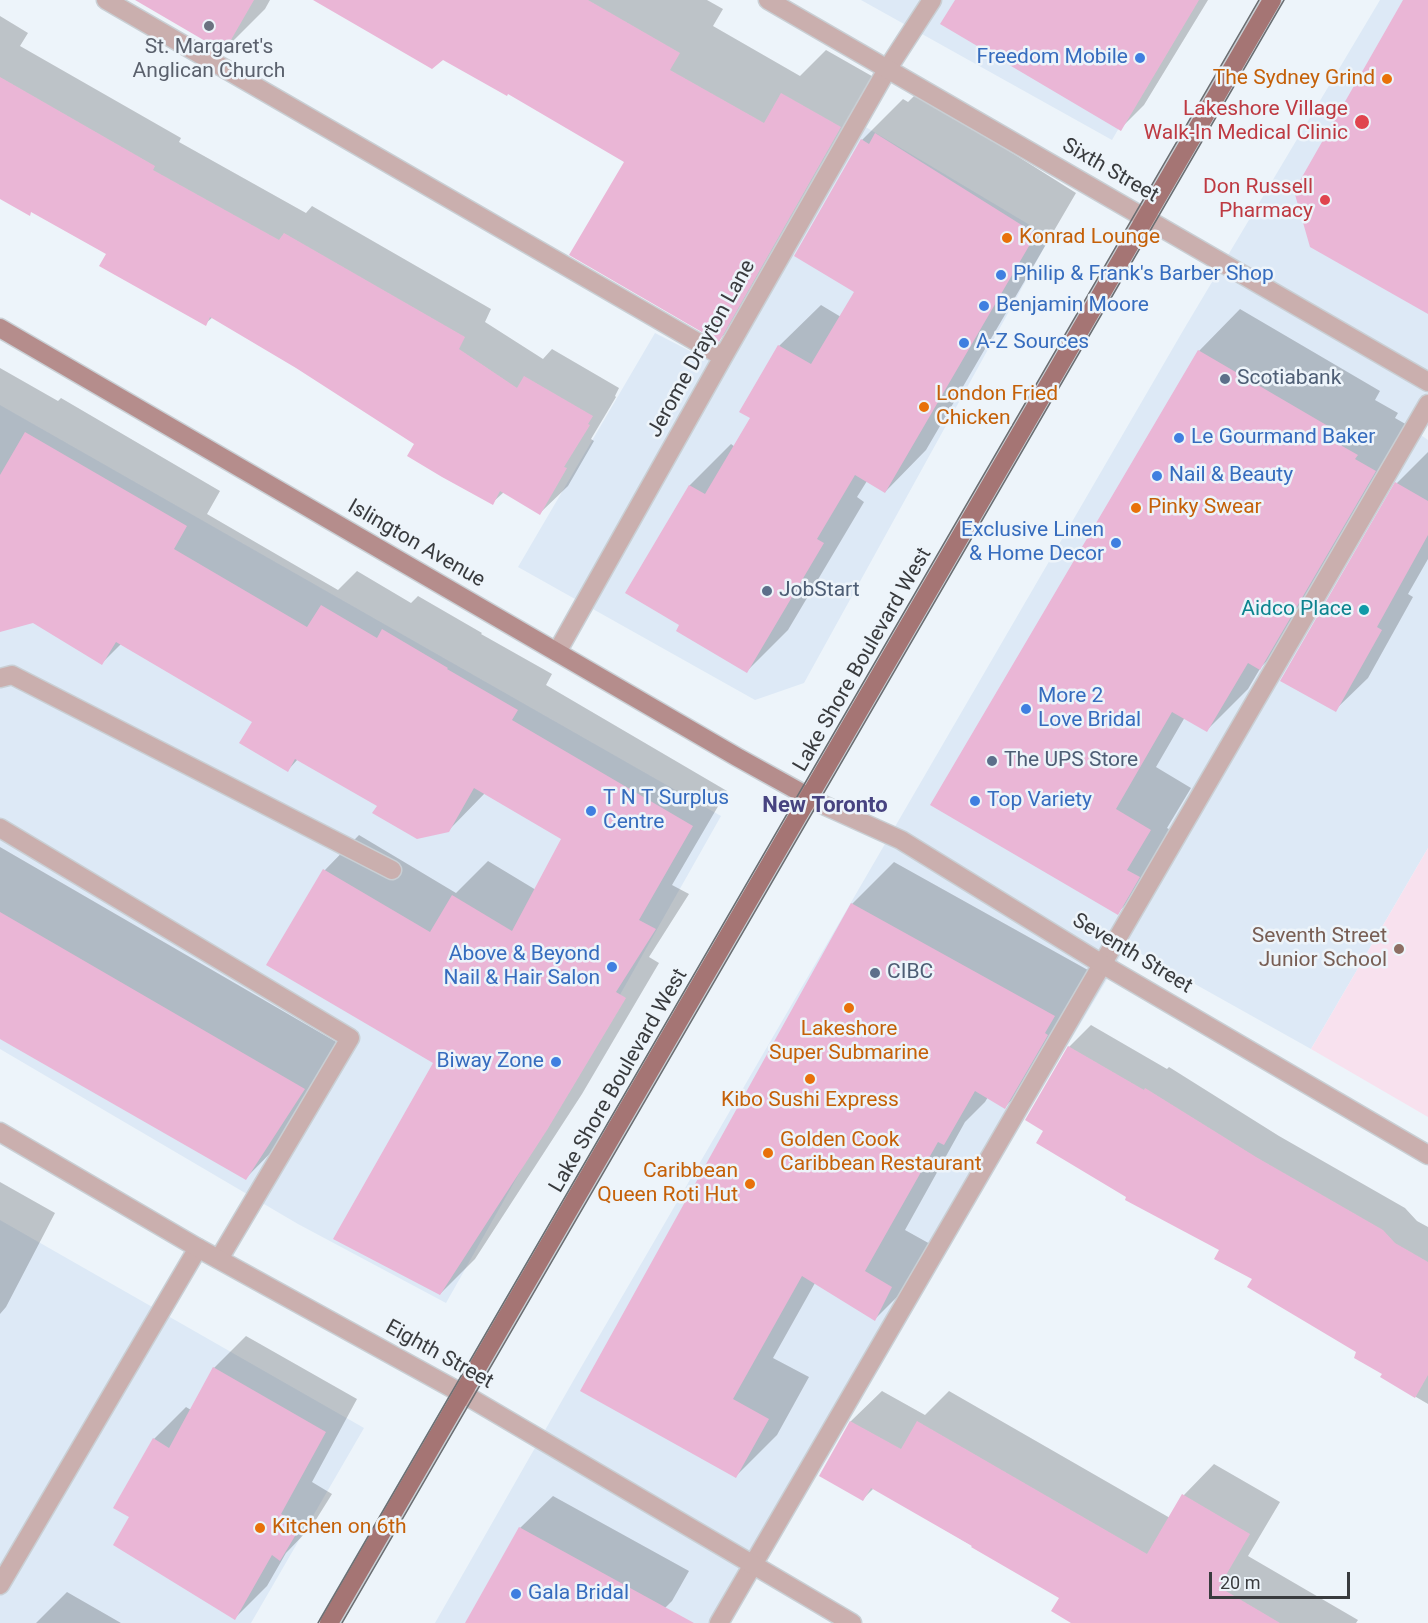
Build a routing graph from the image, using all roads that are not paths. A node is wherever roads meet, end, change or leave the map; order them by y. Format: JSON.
{"nodes":[{"id":1,"x":106,"y":0,"type":"edge"},
{"id":2,"x":768,"y":0,"type":"edge"},
{"id":3,"x":932,"y":0,"type":"edge"},
{"id":4,"x":1272,"y":0,"type":"edge"},
{"id":5,"x":888,"y":69,"type":"junction"},
{"id":6,"x":1146,"y":219,"type":"junction"},
{"id":7,"x":0,"y":328,"type":"edge"},
{"id":8,"x":723,"y":357,"type":"junction"},
{"id":9,"x":1428,"y":382,"type":"edge"},
{"id":10,"x":1428,"y":404,"type":"edge"},
{"id":11,"x":557,"y":652,"type":"junction"},
{"id":12,"x":0,"y":678,"type":"edge"},
{"id":13,"x":809,"y":797,"type":"junction"},
{"id":14,"x":0,"y":828,"type":"edge"},
{"id":15,"x":392,"y":870,"type":"dead end"},
{"id":16,"x":1102,"y":964,"type":"junction"},
{"id":17,"x":0,"y":1132,"type":"edge"},
{"id":18,"x":1428,"y":1155,"type":"edge"},
{"id":19,"x":198,"y":1248,"type":"junction"},
{"id":20,"x":219,"y":1259,"type":"junction"},
{"id":21,"x":462,"y":1394,"type":"junction"},
{"id":22,"x":753,"y":1565,"type":"junction"},
{"id":23,"x":0,"y":1585,"type":"edge"},
{"id":24,"x":329,"y":1623,"type":"edge"},
{"id":25,"x":719,"y":1623,"type":"edge"},
{"id":26,"x":852,"y":1623,"type":"edge"}],
"edges":[{"from":1,"to":8,"type":"street"},
{"from":2,"to":5,"type":"street","name":"Sixth Street"},
{"from":3,"to":5,"type":"street","name":"Jerome Drayton Lane"},
{"from":4,"to":6,"type":"main road","name":"Lake Shore Boulevard West"},
{"from":5,"to":6,"type":"street","name":"Sixth Street"},
{"from":5,"to":8,"type":"street","name":"Jerome Drayton Lane"},
{"from":6,"to":9,"type":"street","name":"Sixth Street"},
{"from":6,"to":13,"type":"main road","name":"Lake Shore Boulevard West"},
{"from":7,"to":11,"type":"main road","name":"Islington Avenue"},
{"from":8,"to":11,"type":"street","name":"Jerome Drayton Lane"},
{"from":10,"to":16,"type":"street"},
{"from":11,"to":13,"type":"main road","name":"Islington Avenue"},
{"from":12,"to":15,"type":"street"},
{"from":13,"to":16,"type":"street","name":"Seventh Street"},
{"from":13,"to":21,"type":"main road","name":"Lake Shore Boulevard West"},
{"from":14,"to":20,"type":"street"},
{"from":16,"to":18,"type":"street","name":"Seventh Street"},
{"from":16,"to":22,"type":"street"},
{"from":17,"to":19,"type":"street","name":"Eighth Street"},
{"from":19,"to":20,"type":"street","name":"Eighth Street"},
{"from":19,"to":23,"type":"street"},
{"from":20,"to":21,"type":"street","name":"Eighth Street"},
{"from":21,"to":22,"type":"street","name":"Eighth Street"},
{"from":21,"to":24,"type":"main road","name":"Lake Shore Boulevard West"},
{"from":22,"to":25,"type":"street"},
{"from":22,"to":26,"type":"street","name":"Eighth Street"}]}
